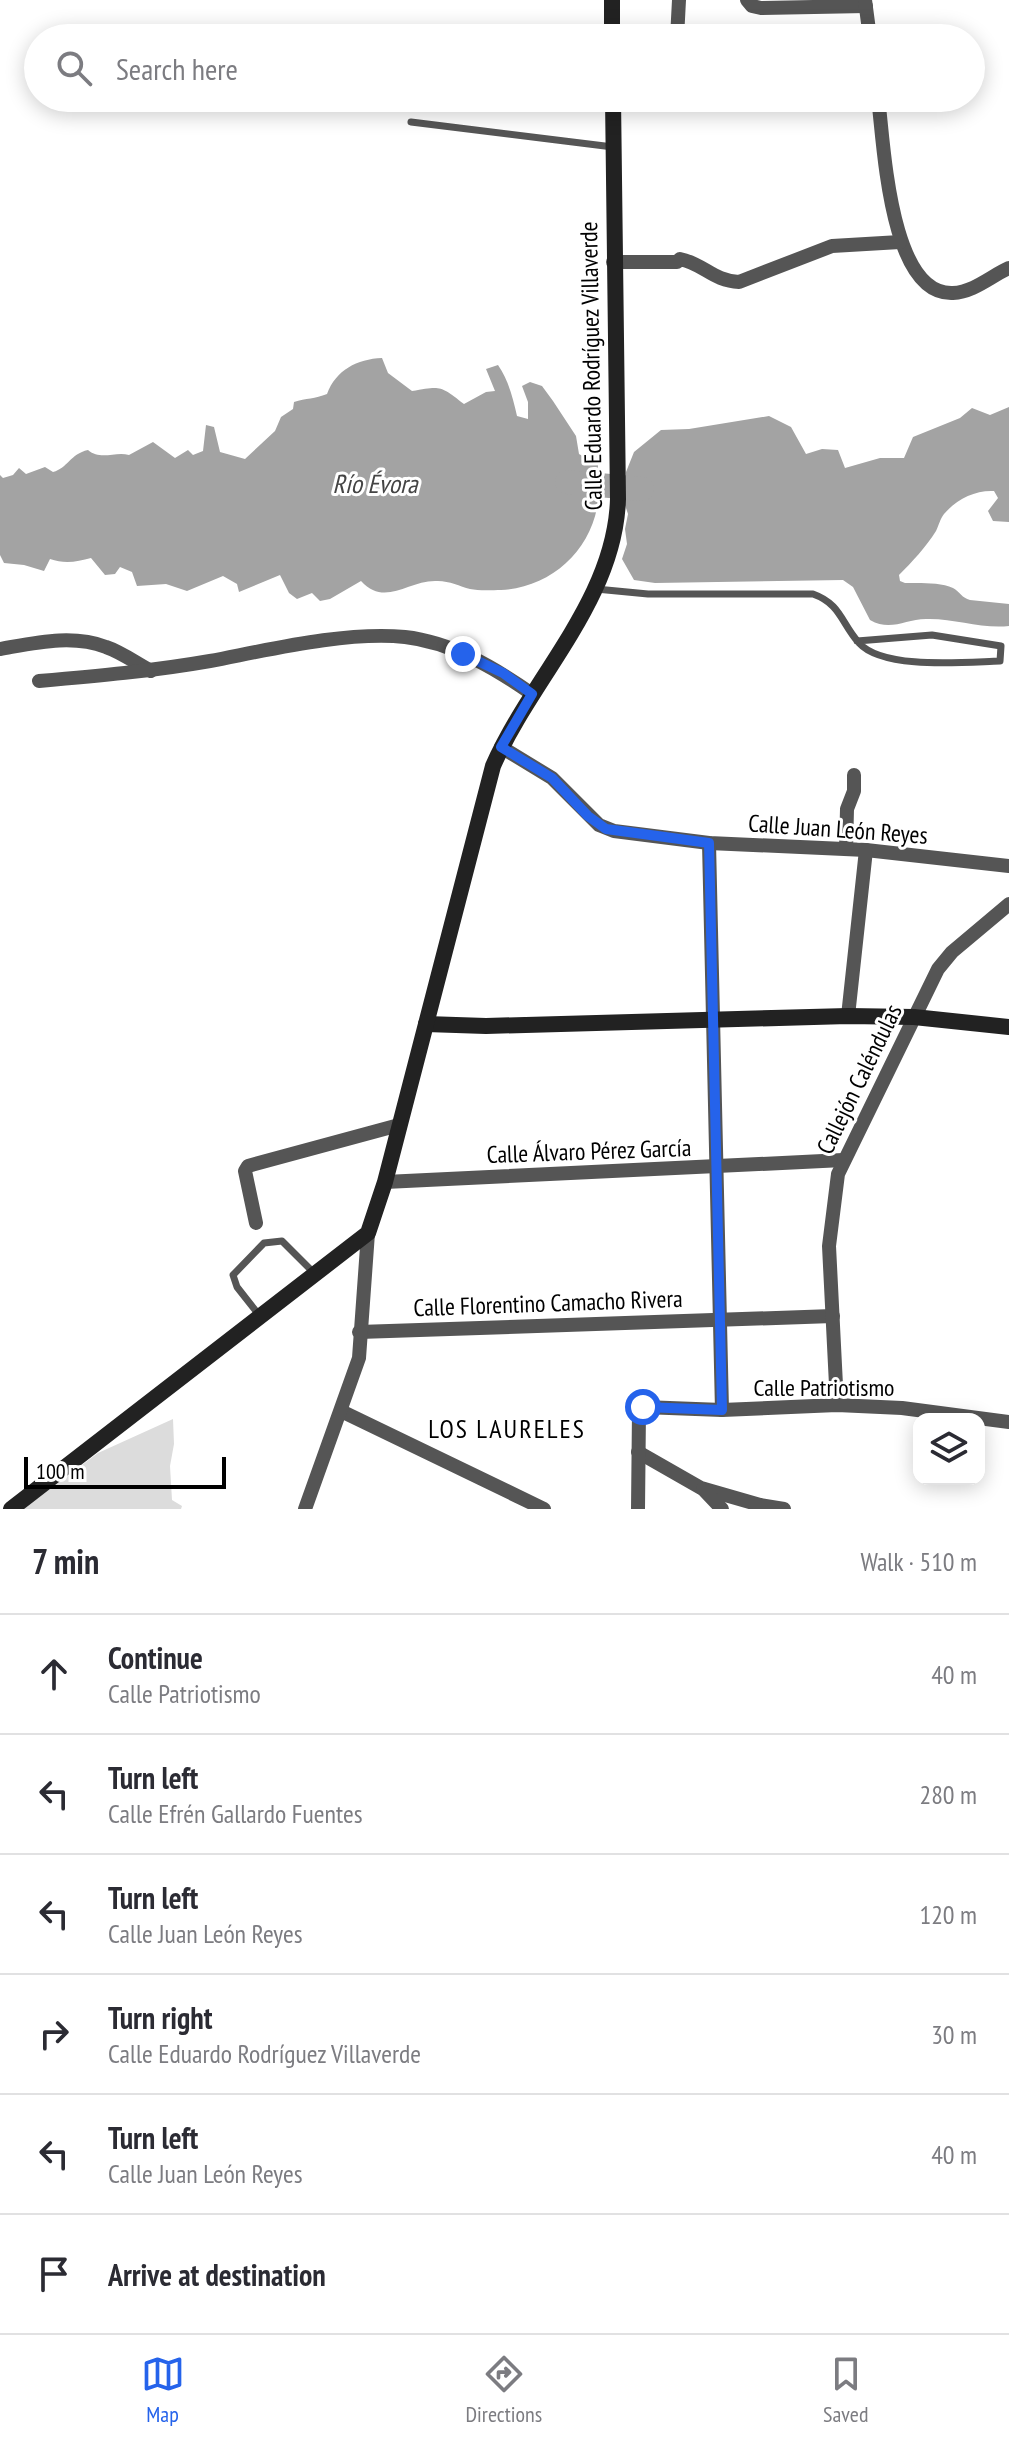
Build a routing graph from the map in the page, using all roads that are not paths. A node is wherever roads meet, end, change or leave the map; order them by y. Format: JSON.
{"nodes":[{"id":1,"x":612,"y":0,"type":"edge"},
{"id":2,"x":679,"y":0,"type":"edge"},
{"id":3,"x":747,"y":0,"type":"edge"},
{"id":4,"x":866,"y":3,"type":"edge"},
{"id":5,"x":612,"y":24,"type":"edge"},
{"id":6,"x":678,"y":24,"type":"edge"},
{"id":7,"x":868,"y":24,"type":"edge"},
{"id":8,"x":613,"y":112,"type":"edge"},
{"id":9,"x":880,"y":112,"type":"edge"},
{"id":10,"x":411,"y":122,"type":"dead end"},
{"id":11,"x":613,"y":147,"type":"junction"},
{"id":12,"x":900,"y":242,"type":"junction"},
{"id":13,"x":613,"y":262,"type":"junction"},
{"id":14,"x":1009,"y":268,"type":"edge"},
{"id":15,"x":596,"y":589,"type":"junction"},
{"id":16,"x":857,"y":641,"type":"junction"},
{"id":17,"x":0,"y":649,"type":"edge"},
{"id":18,"x":151,"y":671,"type":"junction"},
{"id":19,"x":39,"y":681,"type":"dead end"},
{"id":20,"x":532,"y":694,"type":"junction"},
{"id":21,"x":501,"y":747,"type":"junction"},
{"id":22,"x":854,"y":775,"type":"dead end"},
{"id":23,"x":709,"y":843,"type":"junction"},
{"id":24,"x":846,"y":849,"type":"junction"},
{"id":25,"x":866,"y":850,"type":"junction"},
{"id":26,"x":1009,"y":866,"type":"edge"},
{"id":27,"x":1009,"y":904,"type":"edge"},
{"id":28,"x":848,"y":1016,"type":"junction"},
{"id":29,"x":914,"y":1017,"type":"junction"},
{"id":30,"x":713,"y":1018,"type":"junction"},
{"id":31,"x":426,"y":1024,"type":"junction"},
{"id":32,"x":1009,"y":1027,"type":"edge"},
{"id":33,"x":399,"y":1125,"type":"junction"},
{"id":34,"x":843,"y":1160,"type":"junction"},
{"id":35,"x":717,"y":1167,"type":"junction"},
{"id":36,"x":385,"y":1182,"type":"junction"},
{"id":37,"x":256,"y":1223,"type":"dead end"},
{"id":38,"x":368,"y":1233,"type":"junction"},
{"id":39,"x":314,"y":1273,"type":"junction"},
{"id":40,"x":259,"y":1315,"type":"junction"},
{"id":41,"x":833,"y":1316,"type":"junction"},
{"id":42,"x":720,"y":1320,"type":"junction"},
{"id":43,"x":359,"y":1332,"type":"junction"},
{"id":44,"x":837,"y":1405,"type":"junction"},
{"id":45,"x":722,"y":1410,"type":"junction"},
{"id":46,"x":341,"y":1411,"type":"junction"},
{"id":47,"x":1009,"y":1422,"type":"edge"},
{"id":48,"x":638,"y":1452,"type":"junction"},
{"id":49,"x":701,"y":1488,"type":"junction"},
{"id":50,"x":11,"y":1509,"type":"edge"},
{"id":51,"x":305,"y":1509,"type":"edge"},
{"id":52,"x":544,"y":1509,"type":"edge"},
{"id":53,"x":638,"y":1509,"type":"edge"},
{"id":54,"x":722,"y":1509,"type":"edge"},
{"id":55,"x":784,"y":1509,"type":"edge"}],
"edges":[{"from":1,"to":5,"type":"street"},
{"from":2,"to":6,"type":"street"},
{"from":3,"to":4,"type":"street"},
{"from":4,"to":7,"type":"street"},
{"from":8,"to":11,"type":"street","name":"Calle Eduardo Rodríguez Villaverde"},
{"from":9,"to":12,"type":"street"},
{"from":10,"to":11,"type":"lane"},
{"from":11,"to":13,"type":"street","name":"Calle Eduardo Rodríguez Villaverde"},
{"from":12,"to":13,"type":"street"},
{"from":12,"to":14,"type":"street"},
{"from":13,"to":15,"type":"street","name":"Calle Eduardo Rodríguez Villaverde"},
{"from":15,"to":16,"type":"lane"},
{"from":15,"to":20,"type":"street","name":"Calle Eduardo Rodríguez Villaverde"},
{"from":16,"to":16,"type":"lane"},
{"from":17,"to":18,"type":"street"},
{"from":18,"to":19,"type":"street"},
{"from":18,"to":20,"type":"street"},
{"from":20,"to":21,"type":"street","name":"Calle Eduardo Rodríguez Villaverde"},
{"from":21,"to":23,"type":"street","name":"Calle Juan León Reyes"},
{"from":21,"to":31,"type":"street","name":"Calle Eduardo Rodríguez Villaverde"},
{"from":22,"to":24,"type":"street"},
{"from":23,"to":24,"type":"street","name":"Calle Juan León Reyes"},
{"from":23,"to":30,"type":"street"},
{"from":24,"to":25,"type":"street","name":"Calle Juan León Reyes"},
{"from":25,"to":26,"type":"street","name":"Calle Juan León Reyes"},
{"from":25,"to":28,"type":"street"},
{"from":27,"to":29,"type":"street","name":"Callejón Caléndulas"},
{"from":28,"to":29,"type":"street"},
{"from":28,"to":30,"type":"street"},
{"from":29,"to":32,"type":"street"},
{"from":29,"to":34,"type":"street","name":"Callejón Caléndulas"},
{"from":30,"to":31,"type":"street"},
{"from":30,"to":35,"type":"street"},
{"from":31,"to":33,"type":"street","name":"Calle Eduardo Rodríguez Villaverde"},
{"from":33,"to":36,"type":"street","name":"Calle Eduardo Rodríguez Villaverde"},
{"from":33,"to":37,"type":"street"},
{"from":34,"to":35,"type":"street","name":"Calle Álvaro Pérez García"},
{"from":34,"to":41,"type":"street","name":"Callejón Caléndulas"},
{"from":35,"to":36,"type":"street","name":"Calle Álvaro Pérez García"},
{"from":35,"to":42,"type":"street"},
{"from":36,"to":38,"type":"street","name":"Calle Eduardo Rodríguez Villaverde"},
{"from":38,"to":39,"type":"street"},
{"from":38,"to":43,"type":"street"},
{"from":39,"to":40,"type":"street"},
{"from":39,"to":40,"type":"lane"},
{"from":40,"to":50,"type":"street"},
{"from":41,"to":42,"type":"street","name":"Calle Florentino Camacho Rivera"},
{"from":41,"to":44,"type":"street","name":"Callejón Caléndulas"},
{"from":42,"to":43,"type":"street","name":"Calle Florentino Camacho Rivera"},
{"from":42,"to":45,"type":"street"},
{"from":43,"to":46,"type":"street"},
{"from":44,"to":45,"type":"street","name":"Calle Patriotismo"},
{"from":44,"to":47,"type":"street","name":"Calle Patriotismo"},
{"from":45,"to":48,"type":"street","name":"Calle Patriotismo"},
{"from":46,"to":51,"type":"street"},
{"from":46,"to":52,"type":"street"},
{"from":48,"to":49,"type":"street"},
{"from":48,"to":53,"type":"street"},
{"from":49,"to":54,"type":"street"},
{"from":49,"to":55,"type":"street"}]}
